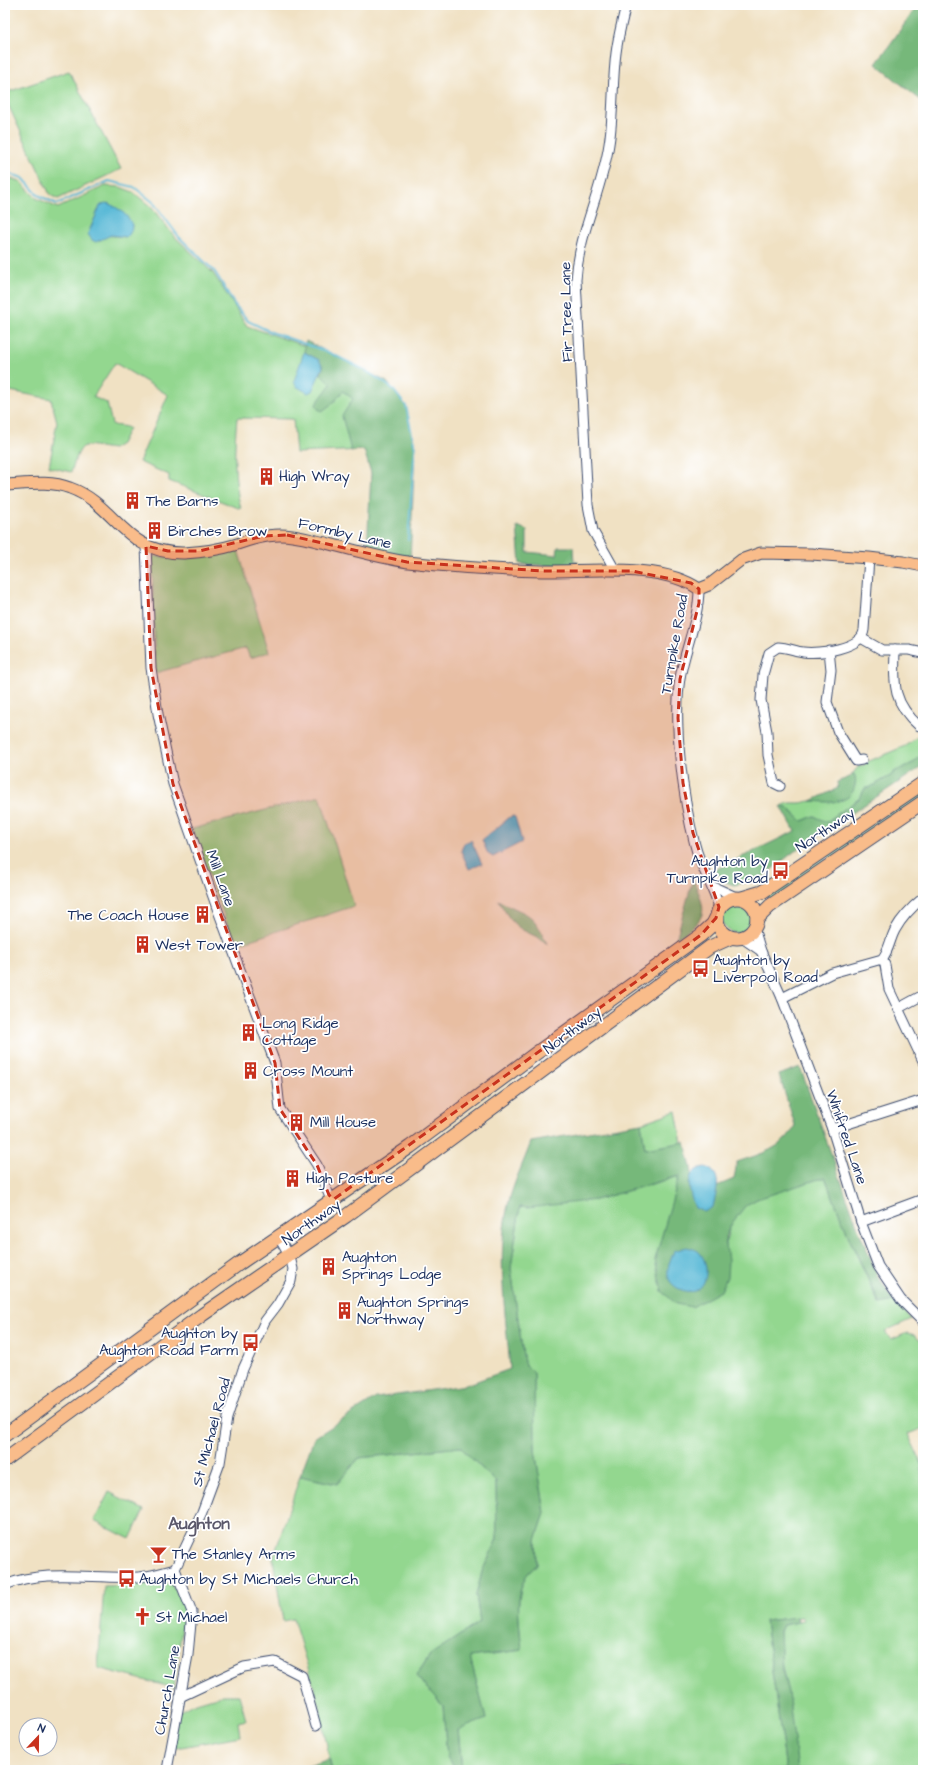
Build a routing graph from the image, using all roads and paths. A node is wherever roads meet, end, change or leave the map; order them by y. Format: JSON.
{"nodes":[{"id":1,"x":626,"y":5,"type":"edge"},
{"id":2,"x":5,"y":485,"type":"edge"},
{"id":3,"x":146,"y":546,"type":"junction"},
{"id":4,"x":869,"y":558,"type":"junction"},
{"id":5,"x":923,"y":566,"type":"edge"},
{"id":6,"x":615,"y":570,"type":"junction"},
{"id":7,"x":699,"y":589,"type":"junction"},
{"id":8,"x":861,"y":638,"type":"junction"},
{"id":9,"x":829,"y":650,"type":"junction"},
{"id":10,"x":895,"y":650,"type":"junction"},
{"id":11,"x":923,"y":653,"type":"edge"},
{"id":12,"x":920,"y":728,"type":"edge"},
{"id":13,"x":856,"y":763,"type":"dead end"},
{"id":14,"x":923,"y":783,"type":"edge"},
{"id":15,"x":774,"y":786,"type":"dead end"},
{"id":16,"x":923,"y":802,"type":"edge"},
{"id":17,"x":712,"y":886,"type":"junction"},
{"id":18,"x":739,"y":898,"type":"junction"},
{"id":19,"x":923,"y":898,"type":"edge"},
{"id":20,"x":718,"y":912,"type":"junction"},
{"id":21,"x":756,"y":924,"type":"junction"},
{"id":22,"x":736,"y":938,"type":"junction"},
{"id":23,"x":761,"y":951,"type":"junction"},
{"id":24,"x":882,"y":959,"type":"junction"},
{"id":25,"x":923,"y":995,"type":"edge"},
{"id":26,"x":782,"y":998,"type":"junction"},
{"id":27,"x":899,"y":1008,"type":"junction"},
{"id":28,"x":923,"y":1061,"type":"edge"},
{"id":29,"x":923,"y":1100,"type":"edge"},
{"id":30,"x":832,"y":1129,"type":"junction"},
{"id":31,"x":334,"y":1199,"type":"junction"},
{"id":32,"x":923,"y":1199,"type":"edge"},
{"id":33,"x":346,"y":1216,"type":"junction"},
{"id":34,"x":861,"y":1222,"type":"junction"},
{"id":35,"x":278,"y":1236,"type":"junction"},
{"id":36,"x":290,"y":1257,"type":"junction"},
{"id":37,"x":923,"y":1322,"type":"edge"},
{"id":38,"x":5,"y":1435,"type":"edge"},
{"id":39,"x":5,"y":1460,"type":"edge"},
{"id":40,"x":175,"y":1569,"type":"junction"},
{"id":41,"x":5,"y":1586,"type":"edge"},
{"id":42,"x":180,"y":1697,"type":"junction"},
{"id":43,"x":316,"y":1726,"type":"dead end"},
{"id":44,"x":167,"y":1770,"type":"edge"}],
"edges":[{"from":1,"to":6,"type":"street","name":"Fir Tree Lane"},
{"from":2,"to":3,"type":"main road","name":"Formby Lane"},
{"from":3,"to":6,"type":"main road","name":"Formby Lane"},
{"from":3,"to":31,"type":"street","name":"Mill Lane"},
{"from":4,"to":5,"type":"main road","name":"Turnpike Road"},
{"from":4,"to":7,"type":"main road","name":"Turnpike Road"},
{"from":4,"to":8,"type":"street"},
{"from":6,"to":7,"type":"main road","name":"Formby Lane"},
{"from":7,"to":17,"type":"street","name":"Turnpike Road"},
{"from":8,"to":9,"type":"street"},
{"from":8,"to":10,"type":"street"},
{"from":9,"to":13,"type":"street"},
{"from":9,"to":15,"type":"street"},
{"from":10,"to":11,"type":"street"},
{"from":10,"to":12,"type":"street"},
{"from":14,"to":18,"type":"highway","name":"Northway"},
{"from":16,"to":21,"type":"highway"},
{"from":17,"to":18,"type":"street"},
{"from":17,"to":20,"type":"street","name":"Turnpike Road"},
{"from":18,"to":20,"type":"highway"},
{"from":18,"to":21,"type":"highway"},
{"from":19,"to":24,"type":"street"},
{"from":20,"to":22,"type":"highway"},
{"from":20,"to":31,"type":"highway","name":"Northway"},
{"from":21,"to":22,"type":"highway"},
{"from":21,"to":23,"type":"street","name":"Winifred Lane"},
{"from":22,"to":23,"type":"street"},
{"from":22,"to":33,"type":"highway","name":"Northway"},
{"from":23,"to":26,"type":"street","name":"Winifred Lane"},
{"from":24,"to":26,"type":"street"},
{"from":24,"to":27,"type":"street"},
{"from":25,"to":27,"type":"street"},
{"from":26,"to":30,"type":"street","name":"Winifred Lane"},
{"from":27,"to":28,"type":"street"},
{"from":29,"to":30,"type":"street"},
{"from":30,"to":34,"type":"street","name":"Winifred Lane"},
{"from":31,"to":33,"type":"highway"},
{"from":31,"to":35,"type":"highway","name":"Northway"},
{"from":32,"to":34,"type":"street"},
{"from":33,"to":36,"type":"highway","name":"Northway"},
{"from":34,"to":37,"type":"street","name":"Winifred Lane"},
{"from":35,"to":36,"type":"street"},
{"from":35,"to":38,"type":"highway","name":"Northway"},
{"from":36,"to":39,"type":"highway","name":"Northway"},
{"from":36,"to":40,"type":"street","name":"St Michael Road"},
{"from":40,"to":41,"type":"street"},
{"from":40,"to":42,"type":"street","name":"Church Lane"},
{"from":42,"to":43,"type":"street"},
{"from":42,"to":44,"type":"street","name":"Church Lane"}]}
